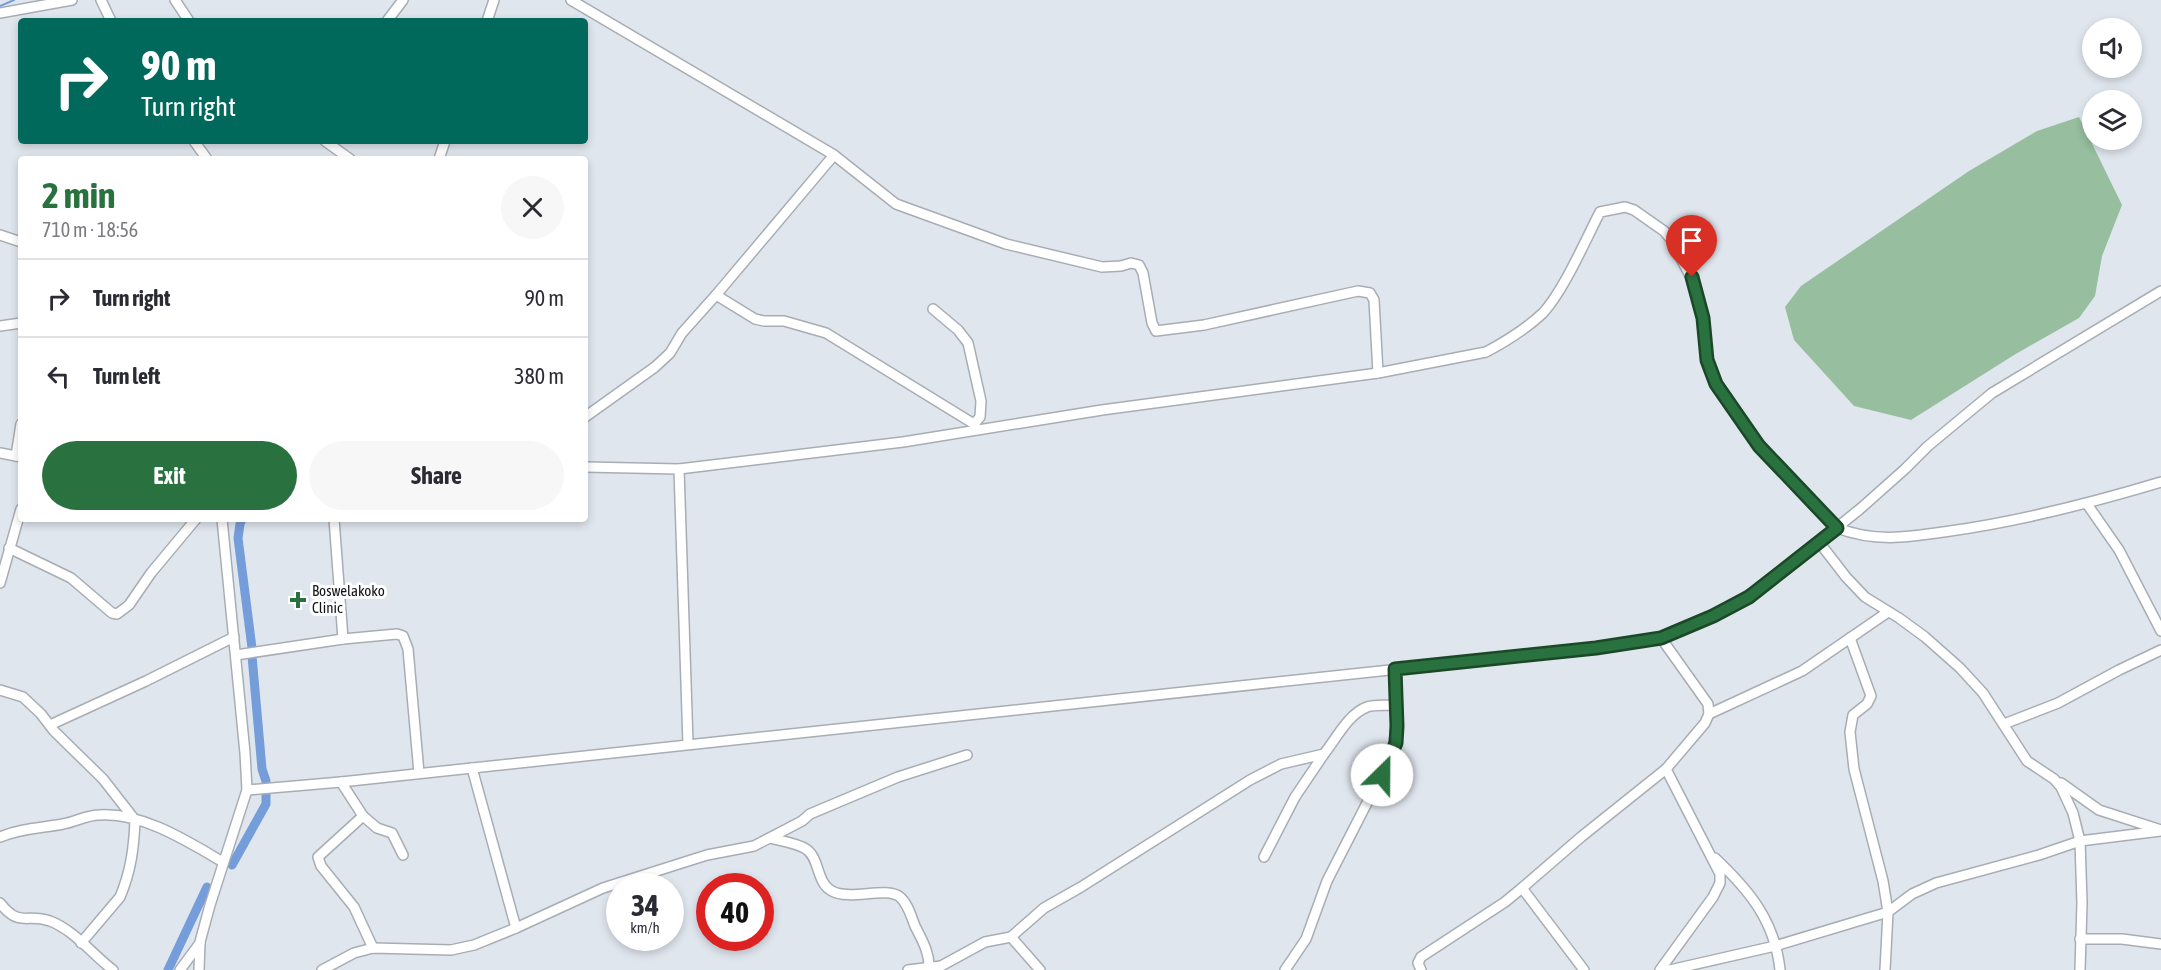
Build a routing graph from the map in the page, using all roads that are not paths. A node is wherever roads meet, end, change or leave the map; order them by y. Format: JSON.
{"nodes":[{"id":1,"x":72,"y":0,"type":"edge"},
{"id":2,"x":101,"y":0,"type":"edge"},
{"id":3,"x":175,"y":0,"type":"edge"},
{"id":4,"x":403,"y":0,"type":"edge"},
{"id":5,"x":494,"y":0,"type":"edge"},
{"id":6,"x":571,"y":0,"type":"edge"},
{"id":7,"x":0,"y":13,"type":"edge"},
{"id":8,"x":110,"y":18,"type":"edge"},
{"id":9,"x":187,"y":18,"type":"edge"},
{"id":10,"x":389,"y":18,"type":"edge"},
{"id":11,"x":488,"y":18,"type":"edge"},
{"id":12,"x":329,"y":144,"type":"edge"},
{"id":13,"x":834,"y":155,"type":"junction"},
{"id":14,"x":346,"y":156,"type":"edge"},
{"id":15,"x":0,"y":235,"type":"edge"},
{"id":16,"x":18,"y":241,"type":"edge"},
{"id":17,"x":2161,"y":291,"type":"edge"},
{"id":18,"x":716,"y":295,"type":"junction"},
{"id":19,"x":933,"y":309,"type":"dead end"},
{"id":20,"x":18,"y":323,"type":"edge"},
{"id":21,"x":0,"y":326,"type":"edge"},
{"id":22,"x":1378,"y":372,"type":"junction"},
{"id":23,"x":588,"y":415,"type":"edge"},
{"id":24,"x":975,"y":427,"type":"junction"},
{"id":25,"x":0,"y":453,"type":"edge"},
{"id":26,"x":18,"y":456,"type":"edge"},
{"id":27,"x":588,"y":467,"type":"edge"},
{"id":28,"x":679,"y":469,"type":"junction"},
{"id":29,"x":2161,"y":482,"type":"edge"},
{"id":30,"x":2087,"y":504,"type":"junction"},
{"id":31,"x":18,"y":519,"type":"edge"},
{"id":32,"x":194,"y":522,"type":"edge"},
{"id":33,"x":222,"y":522,"type":"edge"},
{"id":34,"x":334,"y":522,"type":"edge"},
{"id":35,"x":1837,"y":528,"type":"junction"},
{"id":36,"x":1820,"y":542,"type":"junction"},
{"id":37,"x":9,"y":548,"type":"junction"},
{"id":38,"x":2,"y":564,"type":"edge"},
{"id":39,"x":0,"y":582,"type":"edge"},
{"id":40,"x":1888,"y":612,"type":"junction"},
{"id":41,"x":2161,"y":631,"type":"edge"},
{"id":42,"x":234,"y":637,"type":"junction"},
{"id":43,"x":1661,"y":638,"type":"junction"},
{"id":44,"x":1850,"y":638,"type":"junction"},
{"id":45,"x":342,"y":639,"type":"junction"},
{"id":46,"x":2161,"y":650,"type":"edge"},
{"id":47,"x":236,"y":655,"type":"junction"},
{"id":48,"x":1395,"y":669,"type":"junction"},
{"id":49,"x":0,"y":690,"type":"edge"},
{"id":50,"x":1397,"y":705,"type":"junction"},
{"id":51,"x":1709,"y":714,"type":"junction"},
{"id":52,"x":50,"y":724,"type":"junction"},
{"id":53,"x":2004,"y":724,"type":"junction"},
{"id":54,"x":688,"y":744,"type":"junction"},
{"id":55,"x":967,"y":754,"type":"dead end"},
{"id":56,"x":1324,"y":754,"type":"junction"},
{"id":57,"x":472,"y":768,"type":"junction"},
{"id":58,"x":1666,"y":769,"type":"junction"},
{"id":59,"x":419,"y":773,"type":"junction"},
{"id":60,"x":2054,"y":779,"type":"junction"},
{"id":61,"x":341,"y":782,"type":"junction"},
{"id":62,"x":252,"y":790,"type":"junction"},
{"id":63,"x":363,"y":816,"type":"junction"},
{"id":64,"x":135,"y":820,"type":"junction"},
{"id":65,"x":2161,"y":830,"type":"edge"},
{"id":66,"x":0,"y":837,"type":"edge"},
{"id":67,"x":770,"y":838,"type":"junction"},
{"id":68,"x":2080,"y":841,"type":"junction"},
{"id":69,"x":403,"y":855,"type":"dead end"},
{"id":70,"x":1712,"y":855,"type":"junction"},
{"id":71,"x":1264,"y":857,"type":"dead end"},
{"id":72,"x":223,"y":862,"type":"junction"},
{"id":73,"x":1522,"y":888,"type":"junction"},
{"id":74,"x":0,"y":903,"type":"edge"},
{"id":75,"x":1888,"y":912,"type":"junction"},
{"id":76,"x":516,"y":928,"type":"junction"},
{"id":77,"x":1011,"y":937,"type":"junction"},
{"id":78,"x":2080,"y":939,"type":"junction"},
{"id":79,"x":200,"y":942,"type":"junction"},
{"id":80,"x":81,"y":943,"type":"junction"},
{"id":81,"x":2161,"y":944,"type":"edge"},
{"id":82,"x":1775,"y":946,"type":"junction"},
{"id":83,"x":373,"y":948,"type":"junction"},
{"id":84,"x":929,"y":968,"type":"edge"},
{"id":85,"x":113,"y":970,"type":"edge"},
{"id":86,"x":180,"y":970,"type":"edge"},
{"id":87,"x":200,"y":970,"type":"edge"},
{"id":88,"x":322,"y":970,"type":"edge"},
{"id":89,"x":908,"y":970,"type":"edge"},
{"id":90,"x":1040,"y":970,"type":"edge"},
{"id":91,"x":1285,"y":970,"type":"edge"},
{"id":92,"x":1421,"y":970,"type":"edge"},
{"id":93,"x":1584,"y":970,"type":"edge"},
{"id":94,"x":1660,"y":970,"type":"edge"},
{"id":95,"x":1670,"y":970,"type":"edge"},
{"id":96,"x":1780,"y":970,"type":"edge"},
{"id":97,"x":1885,"y":970,"type":"edge"},
{"id":98,"x":2080,"y":970,"type":"edge"}],
"edges":[{"from":1,"to":7,"type":"street"},
{"from":2,"to":8,"type":"street"},
{"from":3,"to":9,"type":"street"},
{"from":4,"to":10,"type":"street"},
{"from":5,"to":11,"type":"street"},
{"from":6,"to":13,"type":"street"},
{"from":12,"to":14,"type":"street"},
{"from":13,"to":18,"type":"street"},
{"from":13,"to":22,"type":"street"},
{"from":15,"to":16,"type":"street"},
{"from":17,"to":35,"type":"street"},
{"from":18,"to":23,"type":"street"},
{"from":18,"to":24,"type":"street"},
{"from":19,"to":24,"type":"street"},
{"from":20,"to":21,"type":"street"},
{"from":22,"to":24,"type":"street"},
{"from":22,"to":35,"type":"street"},
{"from":24,"to":28,"type":"street"},
{"from":25,"to":26,"type":"street"},
{"from":27,"to":28,"type":"street"},
{"from":28,"to":54,"type":"street"},
{"from":29,"to":30,"type":"street"},
{"from":30,"to":35,"type":"street"},
{"from":30,"to":41,"type":"street"},
{"from":31,"to":37,"type":"street"},
{"from":32,"to":37,"type":"street"},
{"from":33,"to":42,"type":"street"},
{"from":34,"to":45,"type":"street"},
{"from":35,"to":36,"type":"street"},
{"from":36,"to":40,"type":"street"},
{"from":36,"to":43,"type":"street"},
{"from":37,"to":38,"type":"street"},
{"from":38,"to":39,"type":"street"},
{"from":40,"to":44,"type":"street"},
{"from":40,"to":53,"type":"street"},
{"from":42,"to":47,"type":"street"},
{"from":42,"to":52,"type":"street"},
{"from":43,"to":48,"type":"street"},
{"from":43,"to":51,"type":"street"},
{"from":44,"to":51,"type":"street"},
{"from":44,"to":75,"type":"street"},
{"from":45,"to":47,"type":"street"},
{"from":45,"to":59,"type":"street"},
{"from":46,"to":53,"type":"street"},
{"from":47,"to":62,"type":"street"},
{"from":48,"to":50,"type":"street"},
{"from":48,"to":54,"type":"street"},
{"from":49,"to":52,"type":"street"},
{"from":50,"to":56,"type":"street"},
{"from":50,"to":91,"type":"street"},
{"from":51,"to":58,"type":"street"},
{"from":52,"to":64,"type":"street"},
{"from":53,"to":60,"type":"street"},
{"from":54,"to":57,"type":"street"},
{"from":55,"to":67,"type":"street"},
{"from":56,"to":71,"type":"street"},
{"from":56,"to":77,"type":"street"},
{"from":57,"to":59,"type":"street"},
{"from":57,"to":76,"type":"street"},
{"from":58,"to":70,"type":"street"},
{"from":58,"to":73,"type":"street"},
{"from":59,"to":61,"type":"street"},
{"from":60,"to":65,"type":"street"},
{"from":60,"to":68,"type":"street"},
{"from":61,"to":62,"type":"street"},
{"from":61,"to":63,"type":"street"},
{"from":62,"to":72,"type":"street"},
{"from":63,"to":69,"type":"street"},
{"from":63,"to":83,"type":"street"},
{"from":64,"to":66,"type":"street"},
{"from":64,"to":72,"type":"street"},
{"from":64,"to":80,"type":"street"},
{"from":65,"to":68,"type":"street"},
{"from":67,"to":76,"type":"street"},
{"from":67,"to":84,"type":"street"},
{"from":68,"to":75,"type":"street"},
{"from":68,"to":78,"type":"street"},
{"from":70,"to":82,"type":"street"},
{"from":70,"to":94,"type":"street"},
{"from":72,"to":79,"type":"street"},
{"from":73,"to":92,"type":"street"},
{"from":73,"to":93,"type":"street"},
{"from":74,"to":80,"type":"street"},
{"from":75,"to":82,"type":"street"},
{"from":75,"to":97,"type":"street"},
{"from":76,"to":83,"type":"street"},
{"from":77,"to":84,"type":"street"},
{"from":77,"to":90,"type":"street"},
{"from":78,"to":81,"type":"street"},
{"from":78,"to":98,"type":"street"},
{"from":79,"to":86,"type":"street"},
{"from":79,"to":87,"type":"street"},
{"from":80,"to":85,"type":"street"},
{"from":82,"to":95,"type":"street"},
{"from":82,"to":96,"type":"street"},
{"from":83,"to":88,"type":"street"},
{"from":84,"to":89,"type":"street"}]}
